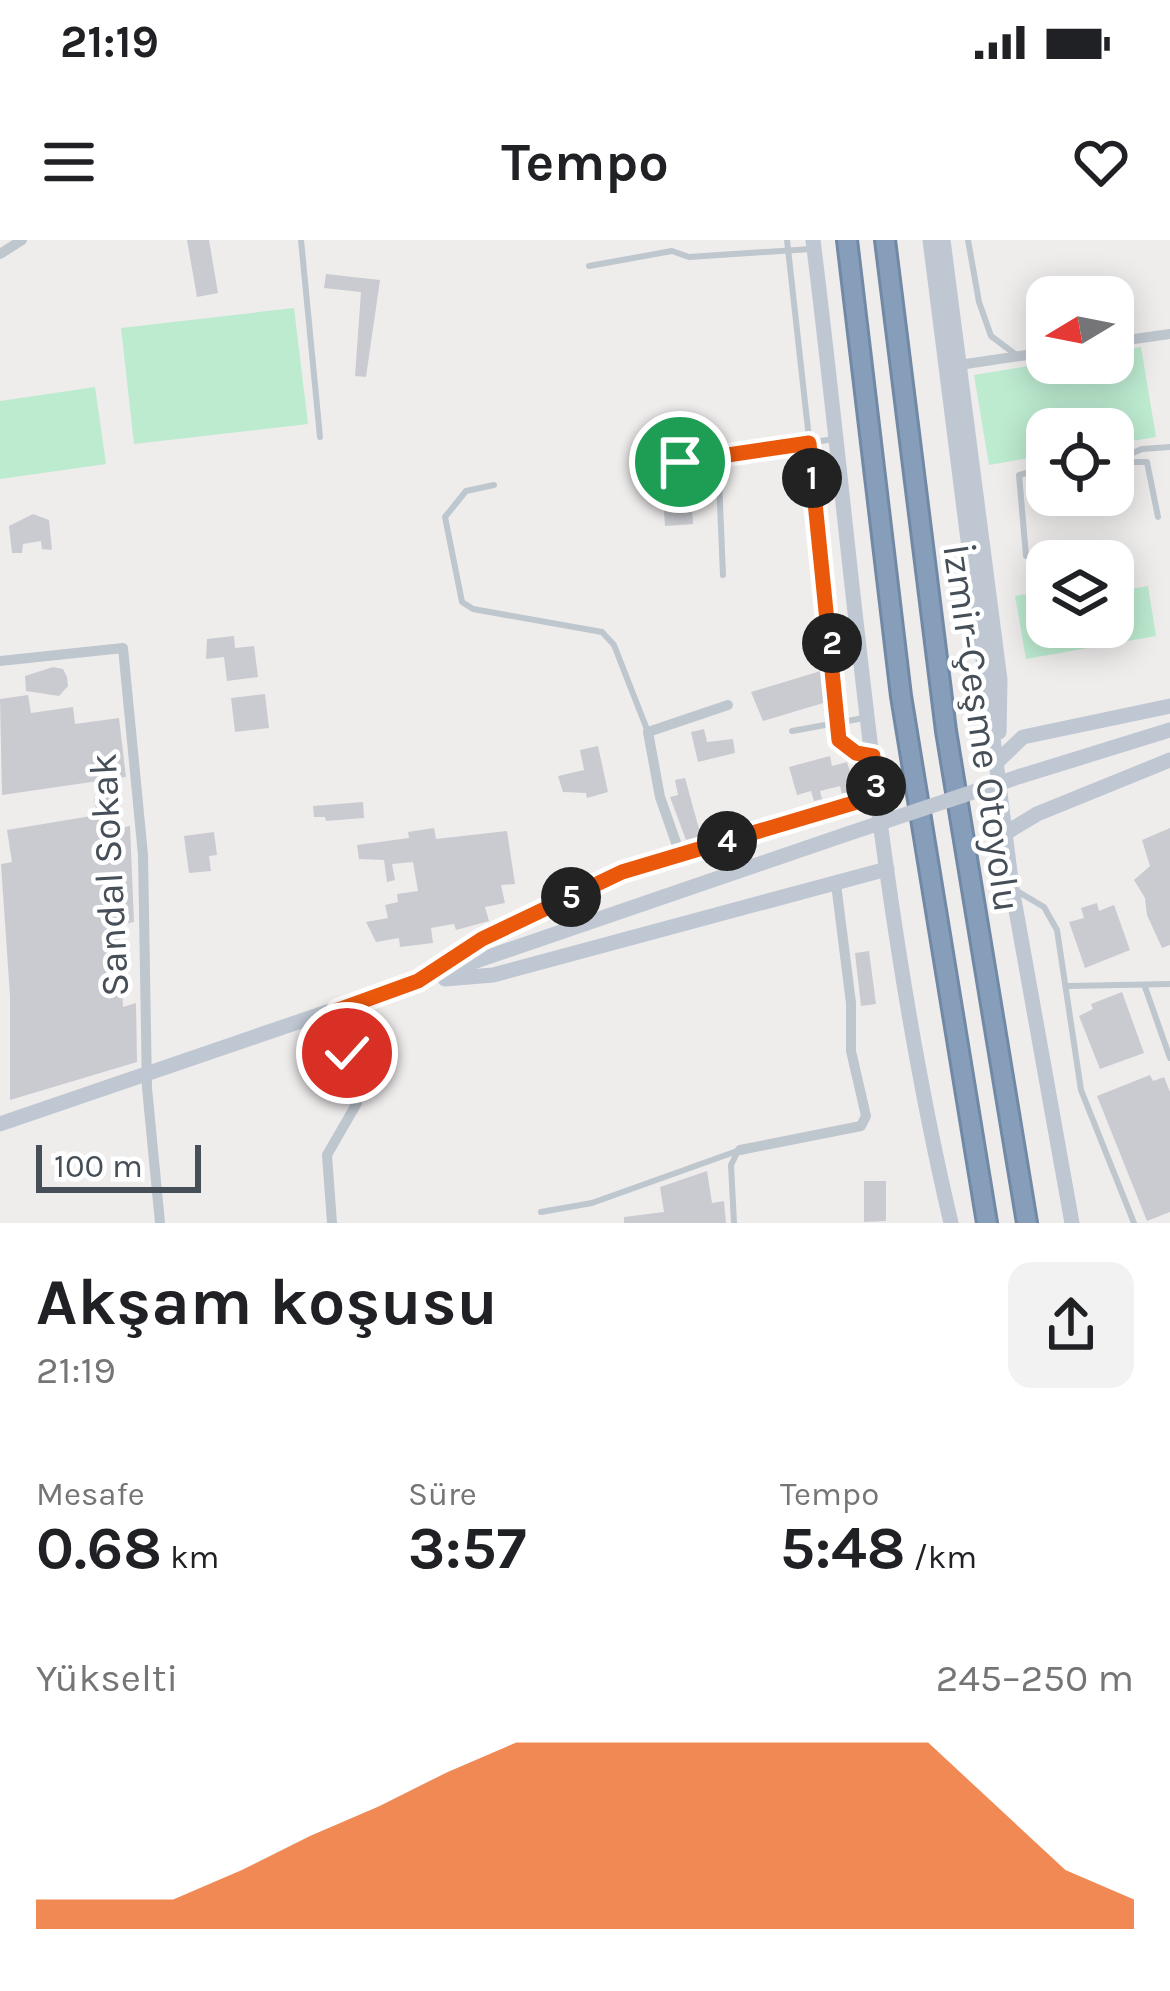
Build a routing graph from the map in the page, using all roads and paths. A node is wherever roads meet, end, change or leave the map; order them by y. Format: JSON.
{"nodes":[{"id":1,"x":22,"y":240,"type":"edge"},
{"id":2,"x":302,"y":240,"type":"edge"},
{"id":3,"x":670,"y":240,"type":"edge"},
{"id":4,"x":787,"y":240,"type":"edge"},
{"id":5,"x":847,"y":240,"type":"edge"},
{"id":6,"x":885,"y":240,"type":"edge"},
{"id":7,"x":930,"y":240,"type":"edge"},
{"id":8,"x":943,"y":240,"type":"edge"},
{"id":9,"x":968,"y":240,"type":"edge"},
{"id":10,"x":814,"y":244,"type":"edge"},
{"id":11,"x":671,"y":251,"type":"junction"},
{"id":12,"x":788,"y":251,"type":"junction"},
{"id":13,"x":0,"y":254,"type":"edge"},
{"id":14,"x":589,"y":266,"type":"dead end"},
{"id":15,"x":1170,"y":334,"type":"edge"},
{"id":16,"x":1134,"y":339,"type":"edge"},
{"id":17,"x":1026,"y":355,"type":"edge"},
{"id":18,"x":1018,"y":356,"type":"junction"},
{"id":19,"x":959,"y":365,"type":"junction"},
{"id":20,"x":320,"y":437,"type":"dead end"},
{"id":21,"x":833,"y":439,"type":"junction"},
{"id":22,"x":809,"y":443,"type":"junction"},
{"id":23,"x":1170,"y":447,"type":"edge"},
{"id":24,"x":1134,"y":453,"type":"edge"},
{"id":25,"x":718,"y":456,"type":"junction"},
{"id":26,"x":680,"y":462,"type":"dead end"},
{"id":27,"x":1134,"y":462,"type":"edge"},
{"id":28,"x":1026,"y":473,"type":"edge"},
{"id":29,"x":494,"y":485,"type":"dead end"},
{"id":30,"x":1158,"y":517,"type":"dead end"},
{"id":31,"x":1026,"y":556,"type":"dead end"},
{"id":32,"x":723,"y":575,"type":"dead end"},
{"id":33,"x":0,"y":661,"type":"edge"},
{"id":34,"x":728,"y":705,"type":"dead end"},
{"id":35,"x":1170,"y":706,"type":"edge"},
{"id":36,"x":868,"y":718,"type":"junction"},
{"id":37,"x":1002,"y":719,"type":"junction"},
{"id":38,"x":838,"y":720,"type":"junction"},
{"id":39,"x":1170,"y":730,"type":"edge"},
{"id":40,"x":792,"y":731,"type":"dead end"},
{"id":41,"x":648,"y":732,"type":"junction"},
{"id":42,"x":1023,"y":736,"type":"junction"},
{"id":43,"x":997,"y":754,"type":"junction"},
{"id":44,"x":873,"y":756,"type":"junction"},
{"id":45,"x":1170,"y":760,"type":"edge"},
{"id":46,"x":877,"y":796,"type":"junction"},
{"id":47,"x":1009,"y":831,"type":"junction"},
{"id":48,"x":680,"y":854,"type":"junction"},
{"id":49,"x":887,"y":869,"type":"junction"},
{"id":50,"x":836,"y":884,"type":"junction"},
{"id":51,"x":1012,"y":888,"type":"junction"},
{"id":52,"x":418,"y":981,"type":"junction"},
{"id":53,"x":1170,"y":984,"type":"edge"},
{"id":54,"x":1068,"y":986,"type":"junction"},
{"id":55,"x":1145,"y":987,"type":"junction"},
{"id":56,"x":338,"y":1010,"type":"junction"},
{"id":57,"x":1170,"y":1058,"type":"edge"},
{"id":58,"x":149,"y":1071,"type":"junction"},
{"id":59,"x":0,"y":1124,"type":"edge"},
{"id":60,"x":740,"y":1150,"type":"junction"},
{"id":61,"x":541,"y":1212,"type":"dead end"},
{"id":62,"x":160,"y":1223,"type":"edge"},
{"id":63,"x":332,"y":1223,"type":"edge"},
{"id":64,"x":734,"y":1223,"type":"edge"},
{"id":65,"x":951,"y":1223,"type":"edge"},
{"id":66,"x":987,"y":1223,"type":"edge"},
{"id":67,"x":1027,"y":1223,"type":"edge"},
{"id":68,"x":1072,"y":1223,"type":"edge"},
{"id":69,"x":1134,"y":1223,"type":"edge"}],
"edges":[{"from":1,"to":13,"type":"street"},
{"from":2,"to":20,"type":"lane"},
{"from":3,"to":11,"type":"lane"},
{"from":4,"to":12,"type":"lane"},
{"from":5,"to":66,"type":"highway","name":"İzmir-Çeşme Otoyolu"},
{"from":6,"to":67,"type":"highway","name":"İzmir-Çeşme Otoyolu"},
{"from":7,"to":43,"type":"main road"},
{"from":8,"to":19,"type":"main road"},
{"from":9,"to":18,"type":"lane"},
{"from":10,"to":12,"type":"lane"},
{"from":10,"to":21,"type":"main road"},
{"from":11,"to":12,"type":"lane"},
{"from":11,"to":14,"type":"lane"},
{"from":12,"to":22,"type":"lane"},
{"from":15,"to":16,"type":"street"},
{"from":17,"to":18,"type":"street"},
{"from":18,"to":19,"type":"street"},
{"from":19,"to":37,"type":"main road"},
{"from":21,"to":22,"type":"lane"},
{"from":21,"to":36,"type":"main road"},
{"from":22,"to":25,"type":"lane"},
{"from":22,"to":38,"type":"lane"},
{"from":23,"to":24,"type":"lane"},
{"from":25,"to":26,"type":"lane"},
{"from":25,"to":32,"type":"lane"},
{"from":27,"to":30,"type":"lane"},
{"from":28,"to":31,"type":"lane"},
{"from":29,"to":41,"type":"lane"},
{"from":33,"to":58,"type":"street","name":"Sandal Sokak"},
{"from":34,"to":41,"type":"street"},
{"from":35,"to":42,"type":"main road"},
{"from":36,"to":38,"type":"lane"},
{"from":36,"to":44,"type":"main road"},
{"from":37,"to":42,"type":"main road"},
{"from":37,"to":43,"type":"main road"},
{"from":38,"to":40,"type":"lane"},
{"from":38,"to":44,"type":"lane"},
{"from":39,"to":52,"type":"main road","bridge":true},
{"from":41,"to":48,"type":"street"},
{"from":42,"to":43,"type":"main road"},
{"from":43,"to":47,"type":"main road"},
{"from":44,"to":46,"type":"main road"},
{"from":45,"to":47,"type":"main road"},
{"from":46,"to":48,"type":"main road"},
{"from":46,"to":49,"type":"main road"},
{"from":47,"to":51,"type":"main road"},
{"from":48,"to":52,"type":"main road"},
{"from":49,"to":50,"type":"main road"},
{"from":49,"to":65,"type":"main road"},
{"from":50,"to":52,"type":"main road"},
{"from":50,"to":60,"type":"street"},
{"from":51,"to":54,"type":"lane"},
{"from":51,"to":68,"type":"main road"},
{"from":52,"to":56,"type":"main road"},
{"from":53,"to":55,"type":"lane"},
{"from":54,"to":55,"type":"lane"},
{"from":54,"to":69,"type":"lane"},
{"from":55,"to":57,"type":"lane"},
{"from":56,"to":58,"type":"main road"},
{"from":56,"to":63,"type":"street"},
{"from":58,"to":59,"type":"main road"},
{"from":58,"to":62,"type":"street","name":"Sandal Sokak"},
{"from":60,"to":61,"type":"lane"},
{"from":60,"to":64,"type":"lane"}]}
